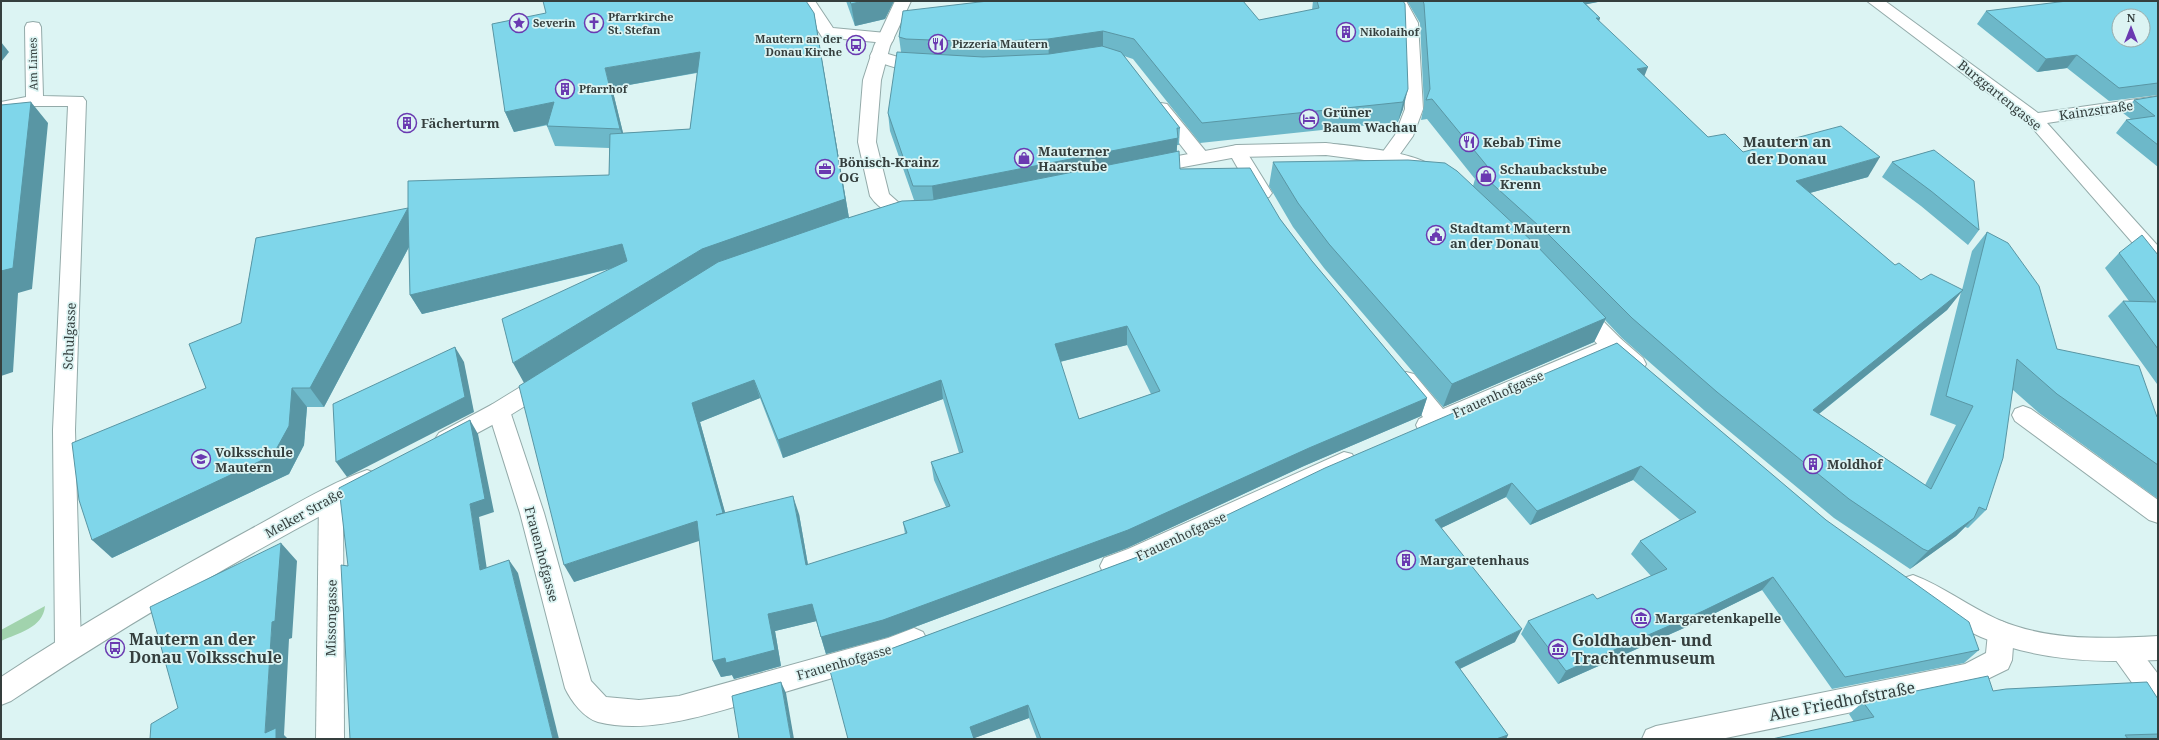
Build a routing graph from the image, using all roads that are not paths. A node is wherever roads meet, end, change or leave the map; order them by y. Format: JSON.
{"nodes":[{"id":1,"x":807,"y":1,"type":"edge"},
{"id":2,"x":903,"y":1,"type":"edge"},
{"id":3,"x":1398,"y":1,"type":"edge"},
{"id":4,"x":1875,"y":1,"type":"edge"},
{"id":5,"x":33,"y":27,"type":"dead end"},
{"id":6,"x":886,"y":38,"type":"junction"},
{"id":7,"x":878,"y":56,"type":"junction"},
{"id":8,"x":945,"y":67,"type":"edge"},
{"id":9,"x":1151,"y":95,"type":"edge"},
{"id":10,"x":35,"y":101,"type":"junction"},
{"id":11,"x":2158,"y":101,"type":"edge"},
{"id":12,"x":1,"y":107,"type":"edge"},
{"id":13,"x":2034,"y":119,"type":"junction"},
{"id":14,"x":1237,"y":151,"type":"junction"},
{"id":15,"x":1200,"y":157,"type":"junction"},
{"id":16,"x":1388,"y":157,"type":"junction"},
{"id":17,"x":1134,"y":170,"type":"edge"},
{"id":18,"x":1446,"y":182,"type":"edge"},
{"id":19,"x":891,"y":207,"type":"junction"},
{"id":20,"x":934,"y":211,"type":"edge"},
{"id":21,"x":1273,"y":212,"type":"edge"},
{"id":22,"x":873,"y":217,"type":"edge"},
{"id":23,"x":2158,"y":259,"type":"edge"},
{"id":24,"x":1565,"y":295,"type":"edge"},
{"id":25,"x":1613,"y":345,"type":"junction"},
{"id":26,"x":1392,"y":364,"type":"edge"},
{"id":27,"x":568,"y":369,"type":"edge"},
{"id":28,"x":1649,"y":376,"type":"edge"},
{"id":29,"x":499,"y":412,"type":"junction"},
{"id":30,"x":2023,"y":415,"type":"dead end"},
{"id":31,"x":1439,"y":420,"type":"junction"},
{"id":32,"x":1404,"y":435,"type":"edge"},
{"id":33,"x":429,"y":448,"type":"edge"},
{"id":34,"x":1362,"y":453,"type":"edge"},
{"id":35,"x":387,"y":469,"type":"edge"},
{"id":36,"x":331,"y":498,"type":"junction"},
{"id":37,"x":2158,"y":513,"type":"edge"},
{"id":38,"x":1093,"y":574,"type":"edge"},
{"id":39,"x":1896,"y":576,"type":"edge"},
{"id":40,"x":932,"y":633,"type":"edge"},
{"id":41,"x":2001,"y":633,"type":"junction"},
{"id":42,"x":68,"y":648,"type":"junction"},
{"id":43,"x":2158,"y":648,"type":"edge"},
{"id":44,"x":2124,"y":650,"type":"junction"},
{"id":45,"x":1,"y":692,"type":"edge"},
{"id":46,"x":2158,"y":696,"type":"edge"},
{"id":47,"x":330,"y":739,"type":"edge"},
{"id":48,"x":1656,"y":739,"type":"edge"}],
"edges":[{"from":1,"to":6,"type":"street"},
{"from":2,"to":6,"type":"street"},
{"from":3,"to":16,"type":"street"},
{"from":4,"to":13,"type":"street","name":"Burggartengasse"},
{"from":5,"to":10,"type":"street","name":"Am Limes"},
{"from":6,"to":7,"type":"street"},
{"from":7,"to":8,"type":"street"},
{"from":7,"to":19,"type":"street"},
{"from":9,"to":15,"type":"street"},
{"from":10,"to":12,"type":"street","name":"Schulgasse"},
{"from":10,"to":42,"type":"street","name":"Schulgasse"},
{"from":11,"to":13,"type":"street","name":"Kainzstraße"},
{"from":13,"to":23,"type":"street","name":"Burggartengasse"},
{"from":14,"to":15,"type":"street"},
{"from":14,"to":16,"type":"street"},
{"from":14,"to":21,"type":"street"},
{"from":15,"to":17,"type":"street"},
{"from":16,"to":18,"type":"street"},
{"from":19,"to":20,"type":"street"},
{"from":19,"to":22,"type":"street"},
{"from":24,"to":25,"type":"street"},
{"from":25,"to":28,"type":"street"},
{"from":25,"to":31,"type":"street","name":"Frauenhofgasse"},
{"from":26,"to":31,"type":"street"},
{"from":27,"to":29,"type":"street"},
{"from":29,"to":33,"type":"street"},
{"from":29,"to":40,"type":"street","name":"Frauenhofgasse"},
{"from":30,"to":37,"type":"street"},
{"from":31,"to":32,"type":"street","name":"Frauenhofgasse"},
{"from":34,"to":38,"type":"street","name":"Frauenhofgasse"},
{"from":35,"to":36,"type":"street","name":"Melker Straße"},
{"from":36,"to":42,"type":"street","name":"Melker Straße"},
{"from":36,"to":47,"type":"street","name":"Missongasse"},
{"from":39,"to":41,"type":"street"},
{"from":41,"to":44,"type":"street"},
{"from":41,"to":48,"type":"street","name":"Alte Friedhofstraße"},
{"from":42,"to":45,"type":"street","name":"Melker Straße"},
{"from":43,"to":44,"type":"street"},
{"from":44,"to":46,"type":"street"}]}
